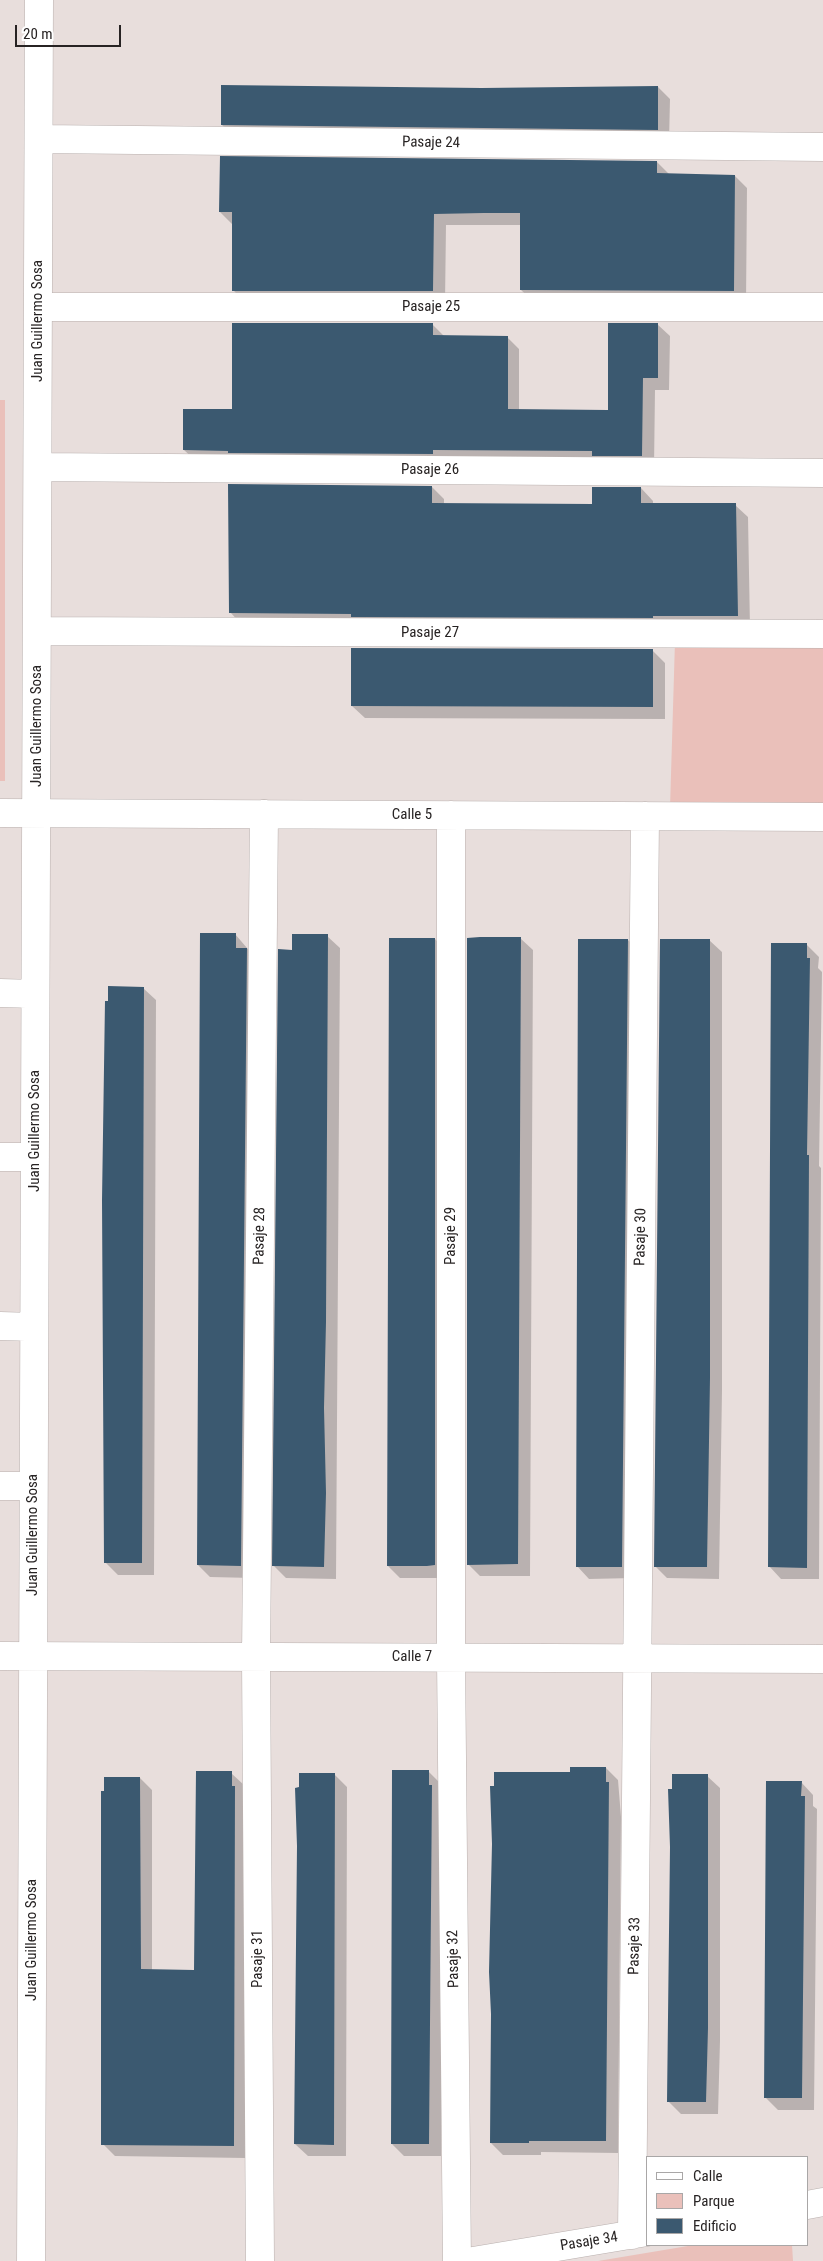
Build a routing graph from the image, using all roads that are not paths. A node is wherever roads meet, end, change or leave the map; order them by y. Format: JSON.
{"nodes":[{"id":1,"x":39,"y":0,"type":"edge"},
{"id":2,"x":39,"y":139,"type":"junction"},
{"id":3,"x":823,"y":147,"type":"edge"},
{"id":4,"x":38,"y":307,"type":"junction"},
{"id":5,"x":823,"y":307,"type":"edge"},
{"id":6,"x":38,"y":467,"type":"junction"},
{"id":7,"x":823,"y":473,"type":"edge"},
{"id":8,"x":37,"y":631,"type":"junction"},
{"id":9,"x":823,"y":634,"type":"edge"},
{"id":10,"x":0,"y":814,"type":"edge"},
{"id":11,"x":36,"y":814,"type":"junction"},
{"id":12,"x":264,"y":814,"type":"junction"},
{"id":13,"x":451,"y":815,"type":"junction"},
{"id":14,"x":645,"y":816,"type":"junction"},
{"id":15,"x":823,"y":817,"type":"edge"},
{"id":16,"x":0,"y":993,"type":"edge"},
{"id":17,"x":35,"y":994,"type":"junction"},
{"id":18,"x":0,"y":1157,"type":"edge"},
{"id":19,"x":35,"y":1157,"type":"junction"},
{"id":20,"x":0,"y":1326,"type":"edge"},
{"id":21,"x":34,"y":1327,"type":"junction"},
{"id":22,"x":0,"y":1486,"type":"edge"},
{"id":23,"x":33,"y":1486,"type":"junction"},
{"id":24,"x":0,"y":1656,"type":"edge"},
{"id":25,"x":33,"y":1656,"type":"junction"},
{"id":26,"x":256,"y":1657,"type":"junction"},
{"id":27,"x":451,"y":1658,"type":"junction"},
{"id":28,"x":637,"y":1658,"type":"junction"},
{"id":29,"x":823,"y":1659,"type":"edge"},
{"id":30,"x":823,"y":2202,"type":"edge"},
{"id":31,"x":808,"y":2205,"type":"edge"},
{"id":32,"x":639,"y":2233,"type":"edge"},
{"id":33,"x":31,"y":2261,"type":"edge"},
{"id":34,"x":260,"y":2261,"type":"edge"},
{"id":35,"x":457,"y":2261,"type":"edge"},
{"id":36,"x":473,"y":2261,"type":"edge"}],
"edges":[{"from":1,"to":2,"type":"street","name":"Juan Guillermo Sosa"},
{"from":2,"to":3,"type":"street","name":"Pasaje 24"},
{"from":2,"to":4,"type":"street","name":"Juan Guillermo Sosa"},
{"from":4,"to":5,"type":"street","name":"Pasaje 25"},
{"from":4,"to":6,"type":"street","name":"Juan Guillermo Sosa"},
{"from":6,"to":7,"type":"street","name":"Pasaje 26"},
{"from":6,"to":8,"type":"street","name":"Juan Guillermo Sosa"},
{"from":8,"to":9,"type":"street","name":"Pasaje 27"},
{"from":8,"to":11,"type":"street","name":"Juan Guillermo Sosa"},
{"from":10,"to":11,"type":"street","name":"Calle 5"},
{"from":11,"to":12,"type":"street","name":"Calle 5"},
{"from":11,"to":17,"type":"street","name":"Juan Guillermo Sosa"},
{"from":12,"to":13,"type":"street","name":"Calle 5"},
{"from":12,"to":26,"type":"street","name":"Pasaje 28"},
{"from":13,"to":14,"type":"street","name":"Calle 5"},
{"from":13,"to":27,"type":"street","name":"Pasaje 29"},
{"from":14,"to":15,"type":"street","name":"Calle 5"},
{"from":14,"to":28,"type":"street","name":"Pasaje 30"},
{"from":16,"to":17,"type":"street"},
{"from":17,"to":19,"type":"street","name":"Juan Guillermo Sosa"},
{"from":18,"to":19,"type":"street"},
{"from":19,"to":21,"type":"street","name":"Juan Guillermo Sosa"},
{"from":20,"to":21,"type":"street"},
{"from":21,"to":23,"type":"street","name":"Juan Guillermo Sosa"},
{"from":22,"to":23,"type":"street"},
{"from":23,"to":25,"type":"street","name":"Juan Guillermo Sosa"},
{"from":24,"to":25,"type":"street","name":"Calle 7"},
{"from":25,"to":26,"type":"street","name":"Calle 7"},
{"from":25,"to":33,"type":"street","name":"Juan Guillermo Sosa"},
{"from":26,"to":27,"type":"street","name":"Calle 7"},
{"from":26,"to":34,"type":"street","name":"Pasaje 31"},
{"from":27,"to":28,"type":"street","name":"Calle 7"},
{"from":27,"to":35,"type":"street","name":"Pasaje 32"},
{"from":28,"to":29,"type":"street","name":"Calle 7"},
{"from":28,"to":32,"type":"street","name":"Pasaje 33"},
{"from":30,"to":31,"type":"street"},
{"from":32,"to":36,"type":"street","name":"Pasaje 34"}]}
